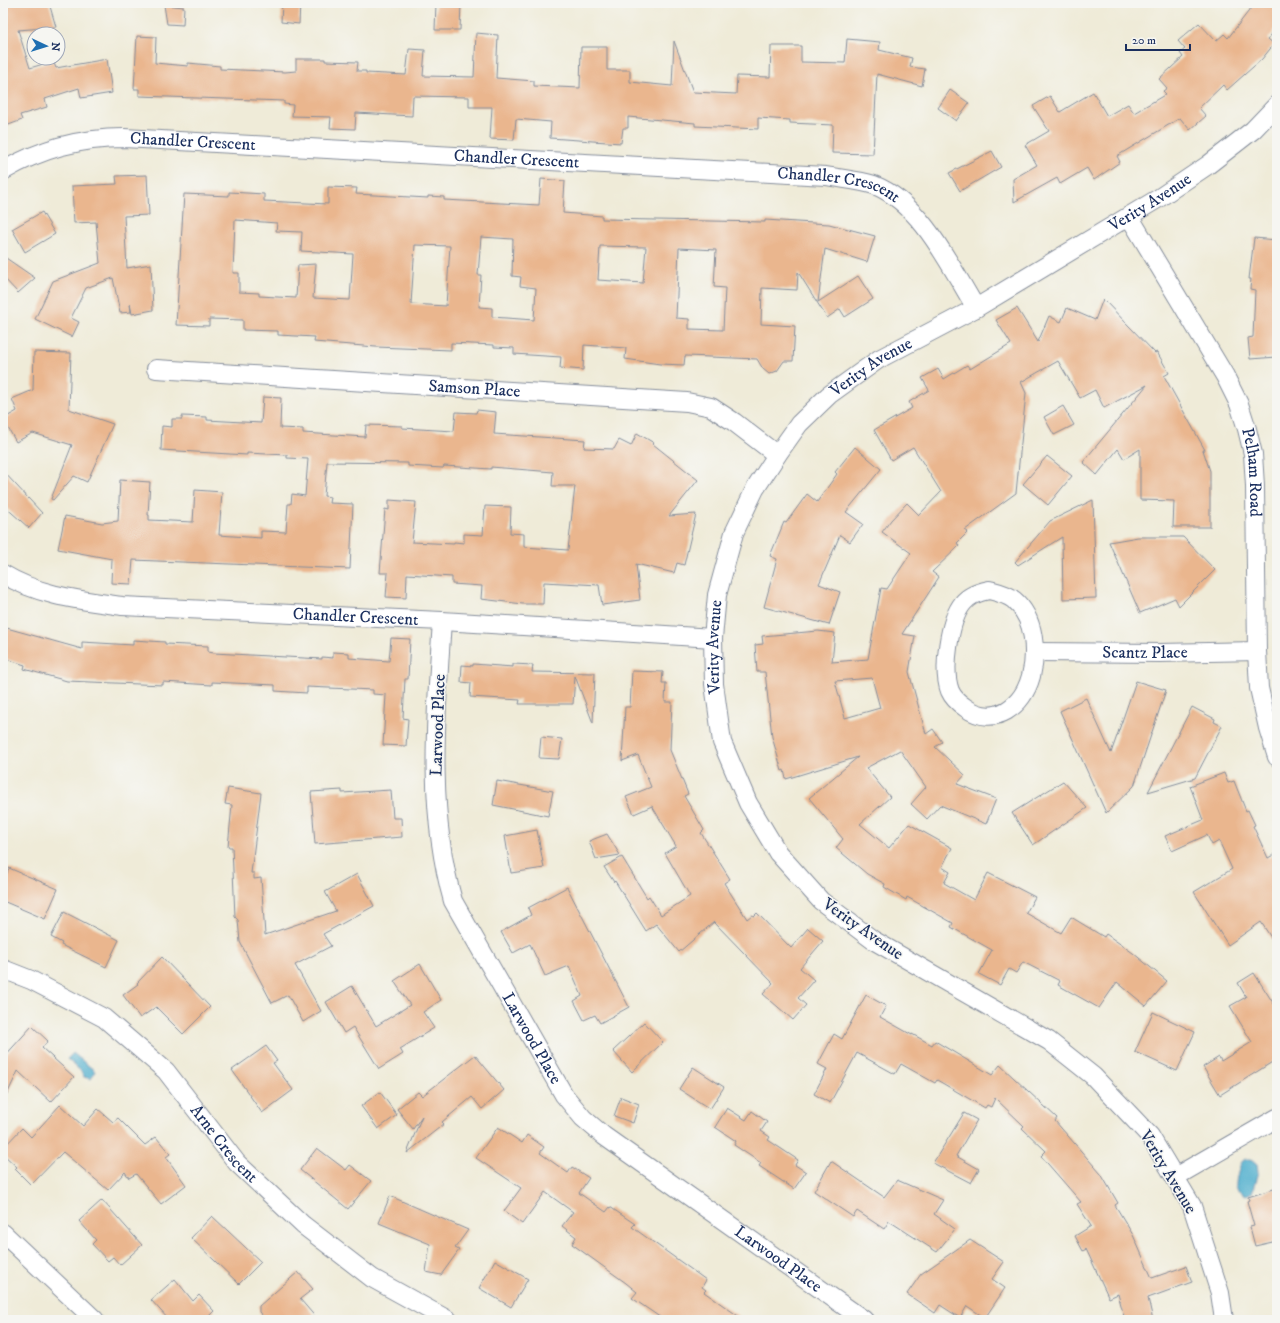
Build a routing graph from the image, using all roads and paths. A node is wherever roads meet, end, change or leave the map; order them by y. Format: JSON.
{"nodes":[{"id":1,"x":1277,"y":105,"type":"edge"},
{"id":2,"x":3,"y":171,"type":"edge"},
{"id":3,"x":1129,"y":216,"type":"junction"},
{"id":4,"x":976,"y":308,"type":"junction"},
{"id":5,"x":156,"y":369,"type":"dead end"},
{"id":6,"x":777,"y":455,"type":"junction"},
{"id":7,"x":3,"y":574,"type":"edge"},
{"id":8,"x":442,"y":621,"type":"junction"},
{"id":9,"x":713,"y":638,"type":"junction"},
{"id":10,"x":1256,"y":651,"type":"junction"},
{"id":11,"x":1034,"y":652,"type":"junction"},
{"id":12,"x":1277,"y":757,"type":"edge"},
{"id":13,"x":3,"y":969,"type":"edge"},
{"id":14,"x":1277,"y":1118,"type":"edge"},
{"id":15,"x":1175,"y":1177,"type":"junction"},
{"id":16,"x":3,"y":1233,"type":"edge"},
{"id":17,"x":95,"y":1320,"type":"edge"},
{"id":18,"x":448,"y":1320,"type":"edge"},
{"id":19,"x":864,"y":1320,"type":"edge"},
{"id":20,"x":1224,"y":1320,"type":"edge"}],
"edges":[{"from":1,"to":3,"type":"street","name":"Verity Avenue"},
{"from":2,"to":4,"type":"street","name":"Chandler Crescent"},
{"from":3,"to":4,"type":"street","name":"Verity Avenue"},
{"from":3,"to":10,"type":"street","name":"Pelham Road"},
{"from":4,"to":6,"type":"street","name":"Verity Avenue"},
{"from":5,"to":6,"type":"street","name":"Samson Place"},
{"from":6,"to":9,"type":"street","name":"Verity Avenue"},
{"from":7,"to":8,"type":"street","name":"Chandler Crescent"},
{"from":8,"to":9,"type":"street","name":"Chandler Crescent"},
{"from":8,"to":19,"type":"street","name":"Larwood Place"},
{"from":9,"to":15,"type":"street","name":"Verity Avenue"},
{"from":10,"to":11,"type":"street","name":"Scantz Place"},
{"from":10,"to":12,"type":"street","name":"Pelham Road"},
{"from":11,"to":11,"type":"street"},
{"from":13,"to":18,"type":"street","name":"Arne Crescent"},
{"from":14,"to":15,"type":"street"},
{"from":15,"to":20,"type":"street","name":"Verity Avenue"},
{"from":16,"to":17,"type":"street"}]}
